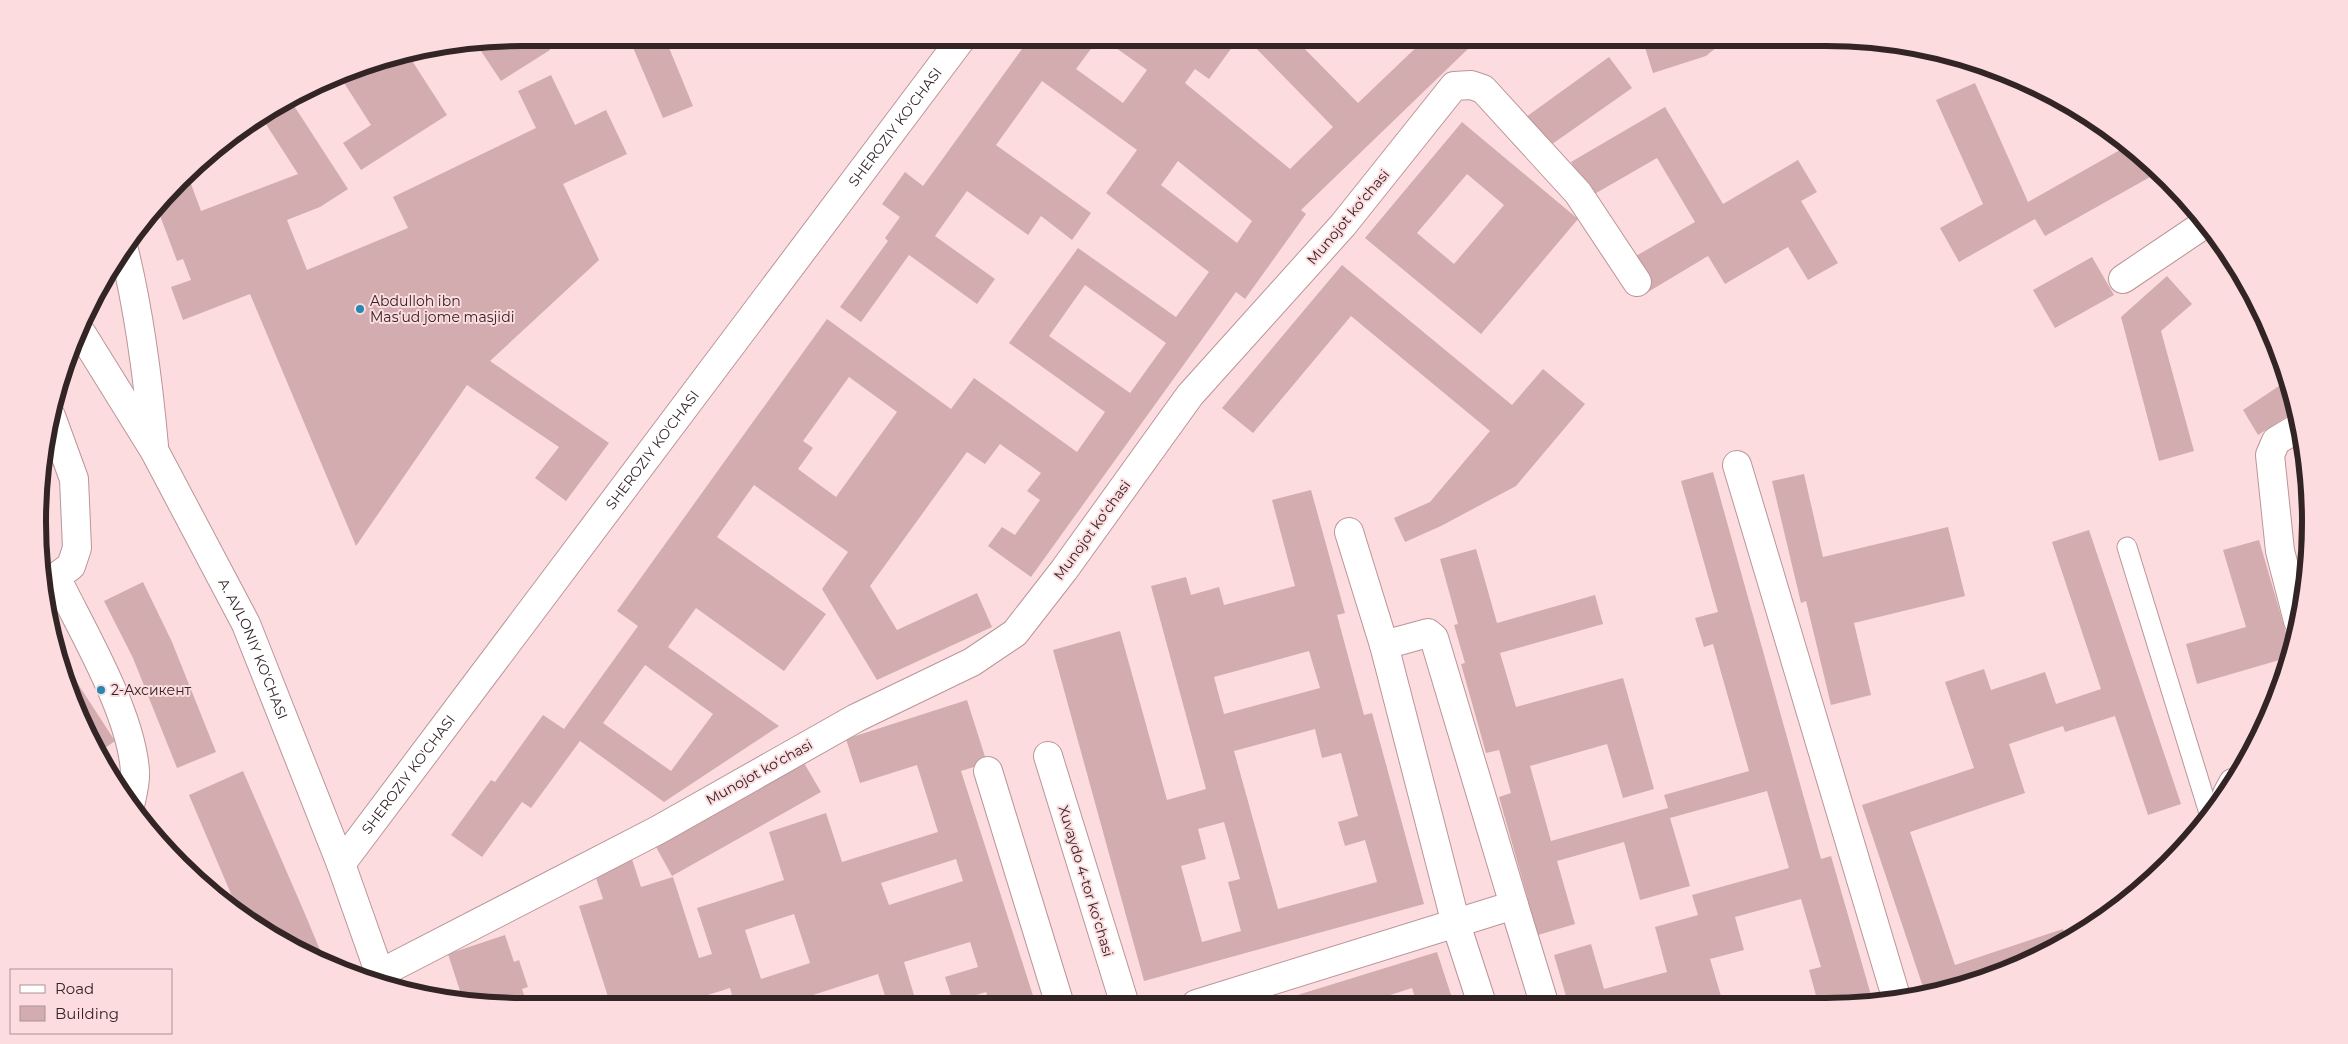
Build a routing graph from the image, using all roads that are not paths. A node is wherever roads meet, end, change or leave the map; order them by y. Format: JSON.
{"nodes":[{"id":1,"x":956,"y":46,"type":"edge"},
{"id":2,"x":2199,"y":227,"type":"edge"},
{"id":3,"x":126,"y":258,"type":"edge"},
{"id":4,"x":2123,"y":278,"type":"dead end"},
{"id":5,"x":1637,"y":282,"type":"dead end"},
{"id":6,"x":84,"y":337,"type":"edge"},
{"id":7,"x":55,"y":428,"type":"edge"},
{"id":8,"x":2293,"y":431,"type":"edge"},
{"id":9,"x":154,"y":450,"type":"junction"},
{"id":10,"x":1737,"y":465,"type":"dead end"},
{"id":11,"x":1349,"y":532,"type":"dead end"},
{"id":12,"x":2127,"y":547,"type":"dead end"},
{"id":13,"x":50,"y":579,"type":"edge"},
{"id":14,"x":2294,"y":607,"type":"edge"},
{"id":15,"x":1384,"y":645,"type":"junction"},
{"id":16,"x":1048,"y":756,"type":"dead end"},
{"id":17,"x":988,"y":771,"type":"dead end"},
{"id":18,"x":132,"y":794,"type":"edge"},
{"id":19,"x":2206,"y":807,"type":"edge"},
{"id":20,"x":341,"y":864,"type":"junction"},
{"id":21,"x":1514,"y":905,"type":"junction"},
{"id":22,"x":1456,"y":924,"type":"junction"},
{"id":23,"x":380,"y":976,"type":"edge"},
{"id":24,"x":384,"y":977,"type":"edge"},
{"id":25,"x":1895,"y":993,"type":"edge"},
{"id":26,"x":1058,"y":998,"type":"edge"},
{"id":27,"x":1123,"y":998,"type":"edge"},
{"id":28,"x":1216,"y":998,"type":"edge"},
{"id":29,"x":1480,"y":998,"type":"edge"},
{"id":30,"x":1542,"y":998,"type":"edge"}],
"edges":[{"from":1,"to":20,"type":"street","name":"SHEROZIY KO'CHASI"},
{"from":2,"to":4,"type":"street"},
{"from":3,"to":9,"type":"street"},
{"from":5,"to":24,"type":"street","name":"Munojot koʻchasi"},
{"from":6,"to":9,"type":"street","name":"A. AVLONIY KO‘CHASI"},
{"from":7,"to":13,"type":"street"},
{"from":8,"to":14,"type":"street"},
{"from":9,"to":20,"type":"street","name":"A. AVLONIY KO‘CHASI"},
{"from":10,"to":25,"type":"street"},
{"from":11,"to":15,"type":"street"},
{"from":12,"to":19,"type":"lane"},
{"from":13,"to":18,"type":"street"},
{"from":15,"to":21,"type":"street"},
{"from":15,"to":22,"type":"street"},
{"from":16,"to":27,"type":"street","name":"Xuvaydo 4-tor koʻchasi"},
{"from":17,"to":26,"type":"street"},
{"from":20,"to":23,"type":"street","name":"A. AVLONIY KO‘CHASI"},
{"from":21,"to":22,"type":"street"},
{"from":21,"to":30,"type":"street"},
{"from":22,"to":28,"type":"street"},
{"from":22,"to":29,"type":"street"}]}
